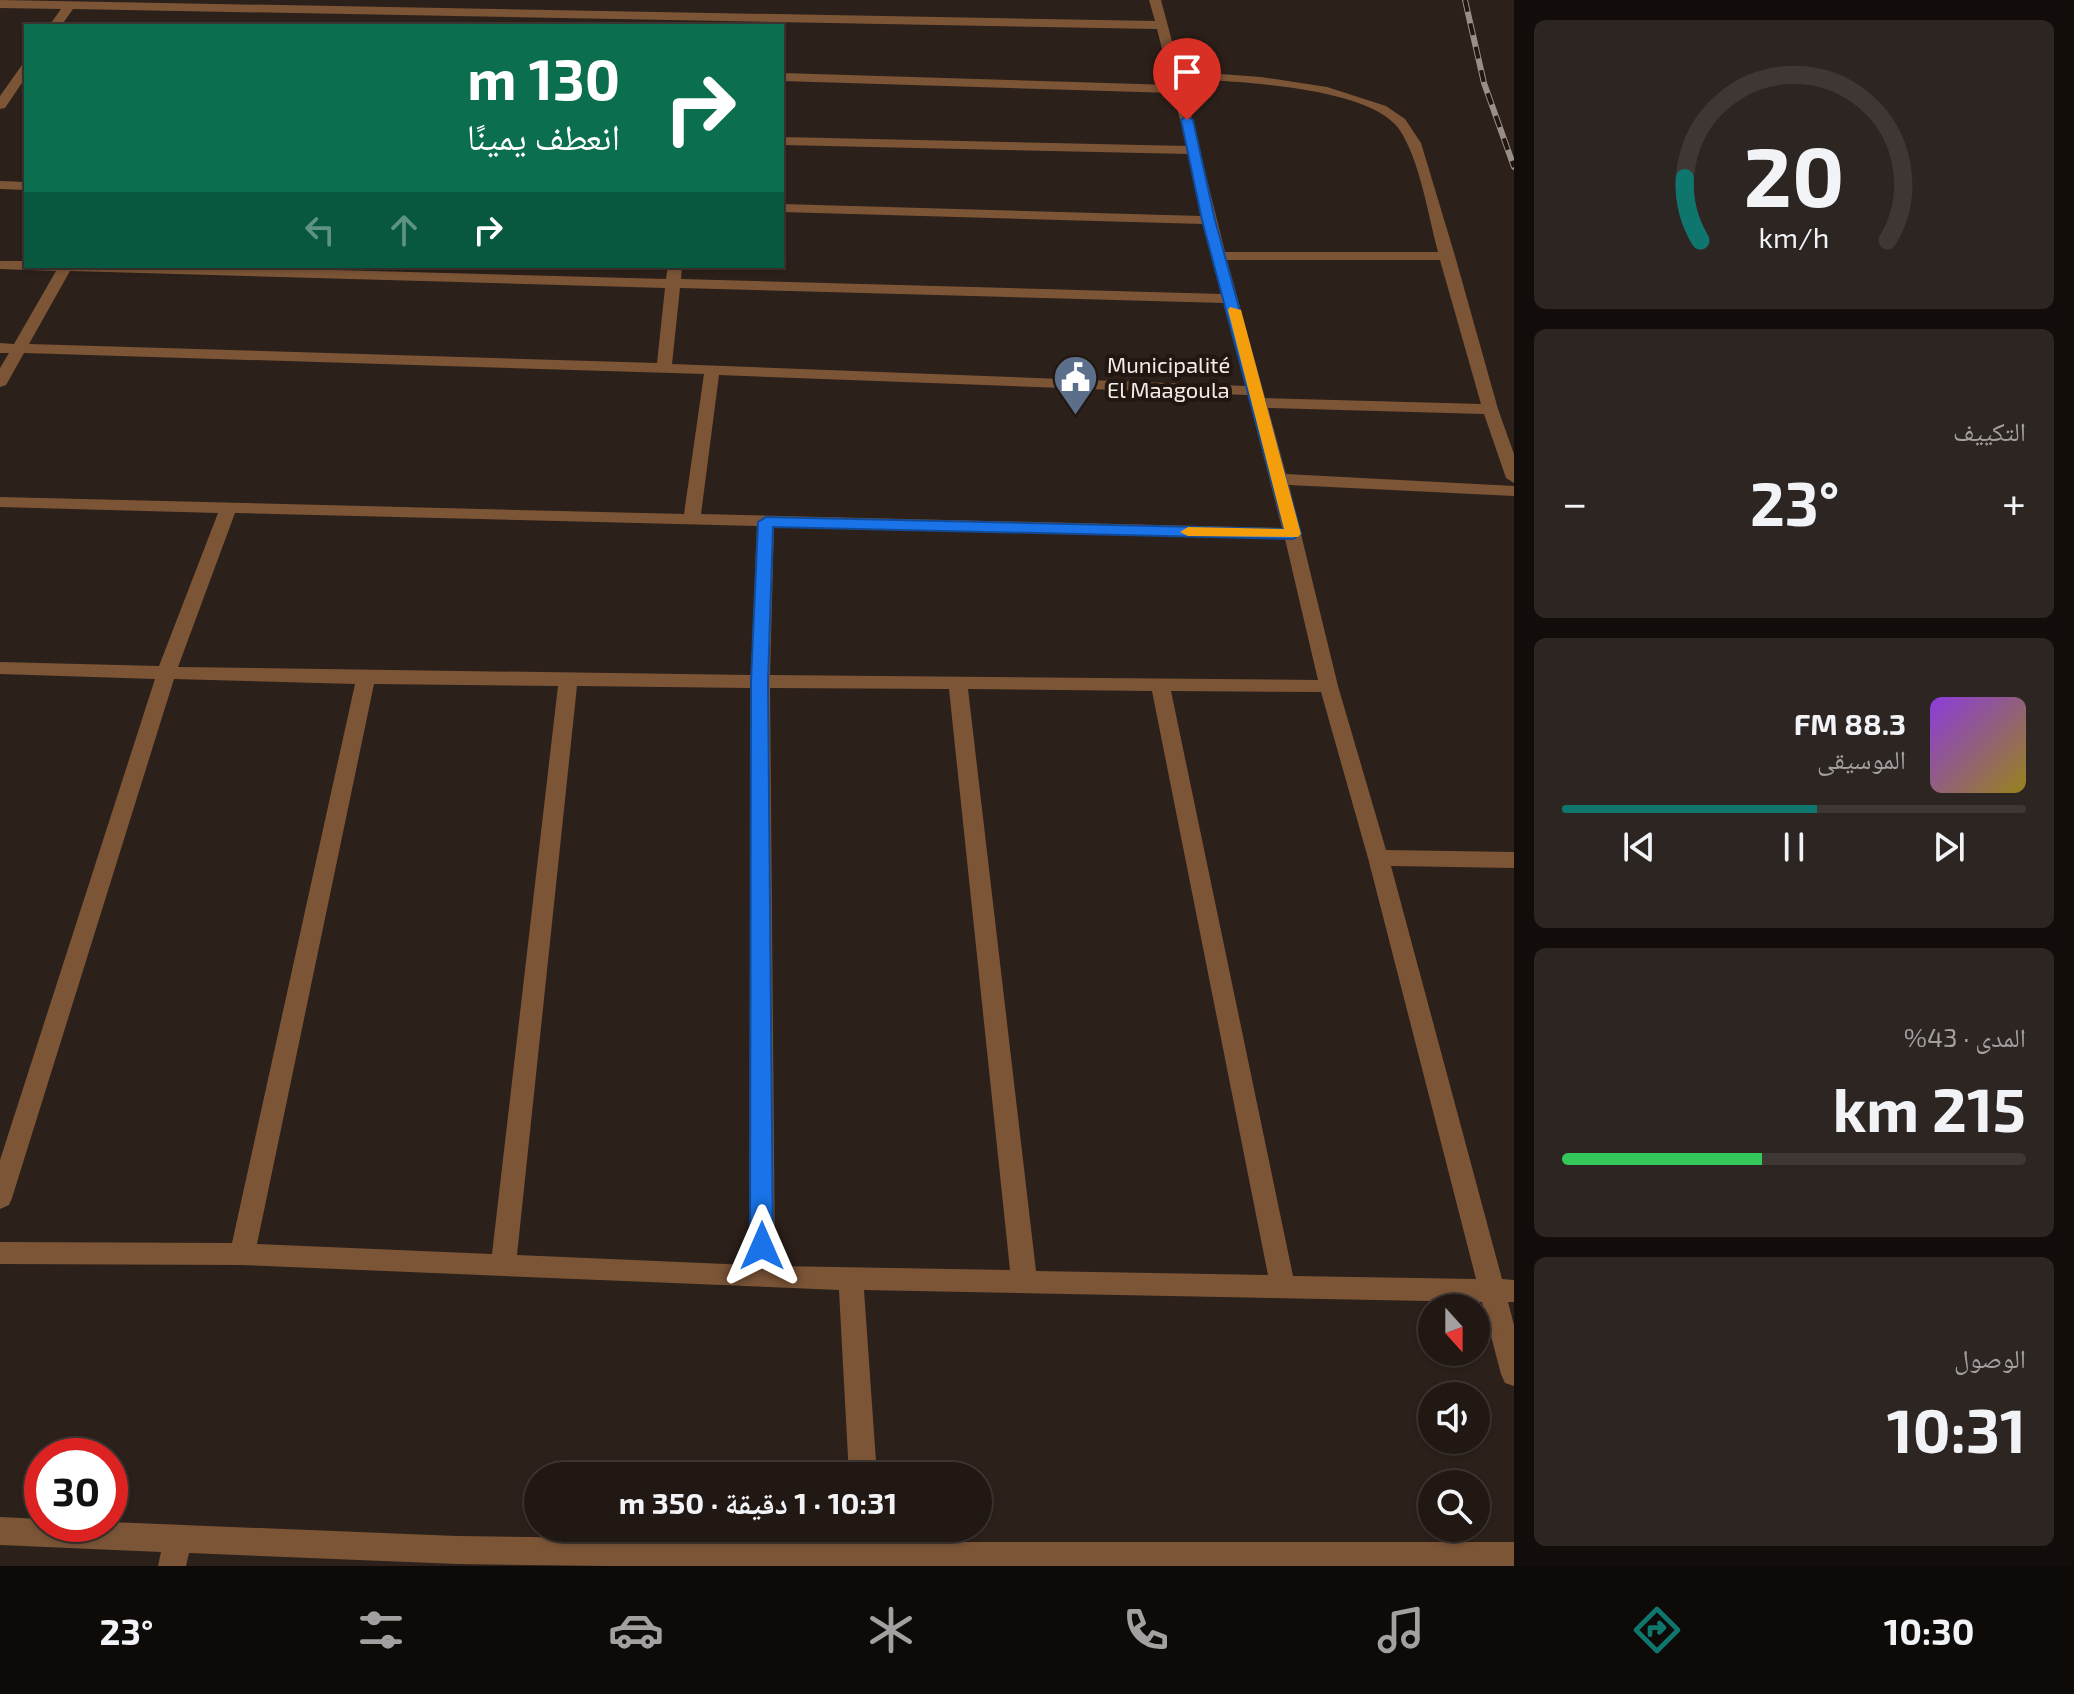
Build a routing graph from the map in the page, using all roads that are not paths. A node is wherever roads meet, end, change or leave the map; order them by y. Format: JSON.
{"nodes":[{"id":1,"x":727,"y":0,"type":"edge"},
{"id":2,"x":1155,"y":0,"type":"edge"},
{"id":3,"x":0,"y":4,"type":"edge"},
{"id":4,"x":219,"y":4,"type":"edge"},
{"id":5,"x":70,"y":5,"type":"junction"},
{"id":6,"x":458,"y":8,"type":"edge"},
{"id":7,"x":719,"y":19,"type":"edge"},
{"id":8,"x":589,"y":21,"type":"edge"},
{"id":9,"x":56,"y":24,"type":"edge"},
{"id":10,"x":207,"y":24,"type":"edge"},
{"id":11,"x":446,"y":24,"type":"edge"},
{"id":12,"x":1161,"y":25,"type":"junction"},
{"id":13,"x":24,"y":71,"type":"edge"},
{"id":14,"x":784,"y":77,"type":"edge"},
{"id":15,"x":1178,"y":82,"type":"junction"},
{"id":16,"x":0,"y":105,"type":"edge"},
{"id":17,"x":784,"y":141,"type":"edge"},
{"id":18,"x":1195,"y":150,"type":"junction"},
{"id":19,"x":0,"y":185,"type":"edge"},
{"id":20,"x":24,"y":186,"type":"edge"},
{"id":21,"x":784,"y":208,"type":"edge"},
{"id":22,"x":1209,"y":220,"type":"junction"},
{"id":23,"x":1219,"y":256,"type":"junction"},
{"id":24,"x":1448,"y":256,"type":"junction"},
{"id":25,"x":0,"y":265,"type":"edge"},
{"id":26,"x":24,"y":266,"type":"edge"},
{"id":27,"x":65,"y":268,"type":"edge"},
{"id":28,"x":153,"y":268,"type":"edge"},
{"id":29,"x":674,"y":274,"type":"edge"},
{"id":30,"x":1231,"y":299,"type":"junction"},
{"id":31,"x":0,"y":348,"type":"edge"},
{"id":32,"x":19,"y":349,"type":"junction"},
{"id":33,"x":664,"y":368,"type":"junction"},
{"id":34,"x":712,"y":370,"type":"junction"},
{"id":35,"x":0,"y":382,"type":"edge"},
{"id":36,"x":1258,"y":397,"type":"junction"},
{"id":37,"x":1490,"y":409,"type":"junction"},
{"id":38,"x":1514,"y":478,"type":"edge"},
{"id":39,"x":1279,"y":479,"type":"junction"},
{"id":40,"x":1514,"y":491,"type":"edge"},
{"id":41,"x":0,"y":502,"type":"edge"},
{"id":42,"x":229,"y":506,"type":"junction"},
{"id":43,"x":692,"y":520,"type":"junction"},
{"id":44,"x":766,"y":522,"type":"junction"},
{"id":45,"x":1293,"y":534,"type":"junction"},
{"id":46,"x":0,"y":668,"type":"edge"},
{"id":47,"x":167,"y":671,"type":"junction"},
{"id":48,"x":366,"y":678,"type":"junction"},
{"id":49,"x":568,"y":679,"type":"junction"},
{"id":50,"x":760,"y":681,"type":"junction"},
{"id":51,"x":958,"y":684,"type":"junction"},
{"id":52,"x":1160,"y":684,"type":"junction"},
{"id":53,"x":1329,"y":686,"type":"junction"},
{"id":54,"x":1378,"y":858,"type":"junction"},
{"id":55,"x":1514,"y":860,"type":"edge"},
{"id":56,"x":0,"y":1198,"type":"edge"},
{"id":57,"x":0,"y":1253,"type":"edge"},
{"id":58,"x":242,"y":1254,"type":"junction"},
{"id":59,"x":503,"y":1267,"type":"junction"},
{"id":60,"x":762,"y":1277,"type":"junction"},
{"id":61,"x":851,"y":1279,"type":"junction"},
{"id":62,"x":1024,"y":1280,"type":"junction"},
{"id":63,"x":1283,"y":1286,"type":"junction"},
{"id":64,"x":1502,"y":1292,"type":"edge"},
{"id":65,"x":1514,"y":1374,"type":"edge"},
{"id":66,"x":862,"y":1462,"type":"edge"},
{"id":67,"x":0,"y":1531,"type":"edge"},
{"id":68,"x":178,"y":1538,"type":"junction"},
{"id":69,"x":867,"y":1542,"type":"edge"},
{"id":70,"x":1514,"y":1556,"type":"edge"},
{"id":71,"x":868,"y":1557,"type":"junction"},
{"id":72,"x":456,"y":1558,"type":"edge"},
{"id":73,"x":758,"y":1560,"type":"edge"},
{"id":74,"x":1065,"y":1562,"type":"edge"},
{"id":75,"x":1363,"y":1562,"type":"edge"},
{"id":76,"x":172,"y":1566,"type":"edge"}],
"edges":[{"from":1,"to":7,"type":"street"},
{"from":2,"to":12,"type":"street"},
{"from":3,"to":5,"type":"street"},
{"from":4,"to":5,"type":"street"},
{"from":4,"to":6,"type":"street"},
{"from":4,"to":10,"type":"street"},
{"from":5,"to":9,"type":"street"},
{"from":6,"to":8,"type":"street"},
{"from":6,"to":11,"type":"street"},
{"from":7,"to":8,"type":"street"},
{"from":7,"to":12,"type":"street"},
{"from":12,"to":15,"type":"street"},
{"from":13,"to":16,"type":"street"},
{"from":14,"to":15,"type":"street"},
{"from":15,"to":18,"type":"street"},
{"from":15,"to":24,"type":"street"},
{"from":17,"to":18,"type":"street"},
{"from":18,"to":22,"type":"street"},
{"from":19,"to":20,"type":"street"},
{"from":21,"to":22,"type":"street"},
{"from":22,"to":23,"type":"street"},
{"from":23,"to":24,"type":"street"},
{"from":23,"to":30,"type":"street"},
{"from":24,"to":37,"type":"street"},
{"from":25,"to":26,"type":"street"},
{"from":27,"to":32,"type":"street"},
{"from":28,"to":29,"type":"street"},
{"from":29,"to":30,"type":"street"},
{"from":29,"to":33,"type":"street"},
{"from":30,"to":36,"type":"street"},
{"from":31,"to":32,"type":"street"},
{"from":32,"to":33,"type":"street"},
{"from":32,"to":35,"type":"street"},
{"from":33,"to":34,"type":"street"},
{"from":34,"to":36,"type":"street"},
{"from":34,"to":43,"type":"street"},
{"from":36,"to":37,"type":"street"},
{"from":36,"to":39,"type":"street"},
{"from":37,"to":38,"type":"street"},
{"from":39,"to":40,"type":"street"},
{"from":39,"to":45,"type":"street"},
{"from":41,"to":42,"type":"street"},
{"from":42,"to":43,"type":"street"},
{"from":42,"to":47,"type":"street"},
{"from":43,"to":44,"type":"street"},
{"from":44,"to":45,"type":"street"},
{"from":44,"to":50,"type":"street"},
{"from":45,"to":53,"type":"street"},
{"from":46,"to":47,"type":"street"},
{"from":47,"to":48,"type":"street"},
{"from":47,"to":56,"type":"street"},
{"from":48,"to":49,"type":"street"},
{"from":48,"to":58,"type":"street"},
{"from":49,"to":50,"type":"street"},
{"from":49,"to":59,"type":"street"},
{"from":50,"to":51,"type":"street"},
{"from":50,"to":60,"type":"street"},
{"from":51,"to":52,"type":"street"},
{"from":51,"to":62,"type":"street"},
{"from":52,"to":53,"type":"street"},
{"from":52,"to":63,"type":"street"},
{"from":53,"to":54,"type":"street"},
{"from":54,"to":55,"type":"street"},
{"from":54,"to":64,"type":"street"},
{"from":57,"to":58,"type":"street"},
{"from":58,"to":59,"type":"street"},
{"from":59,"to":60,"type":"street"},
{"from":60,"to":61,"type":"street"},
{"from":61,"to":62,"type":"street"},
{"from":61,"to":66,"type":"street"},
{"from":62,"to":63,"type":"street"},
{"from":63,"to":64,"type":"street"},
{"from":64,"to":65,"type":"street"},
{"from":67,"to":68,"type":"street"},
{"from":68,"to":72,"type":"street"},
{"from":68,"to":76,"type":"street"},
{"from":69,"to":71,"type":"street"},
{"from":70,"to":75,"type":"street"},
{"from":71,"to":73,"type":"street"},
{"from":71,"to":74,"type":"street"},
{"from":72,"to":73,"type":"street"},
{"from":74,"to":75,"type":"street"}]}
